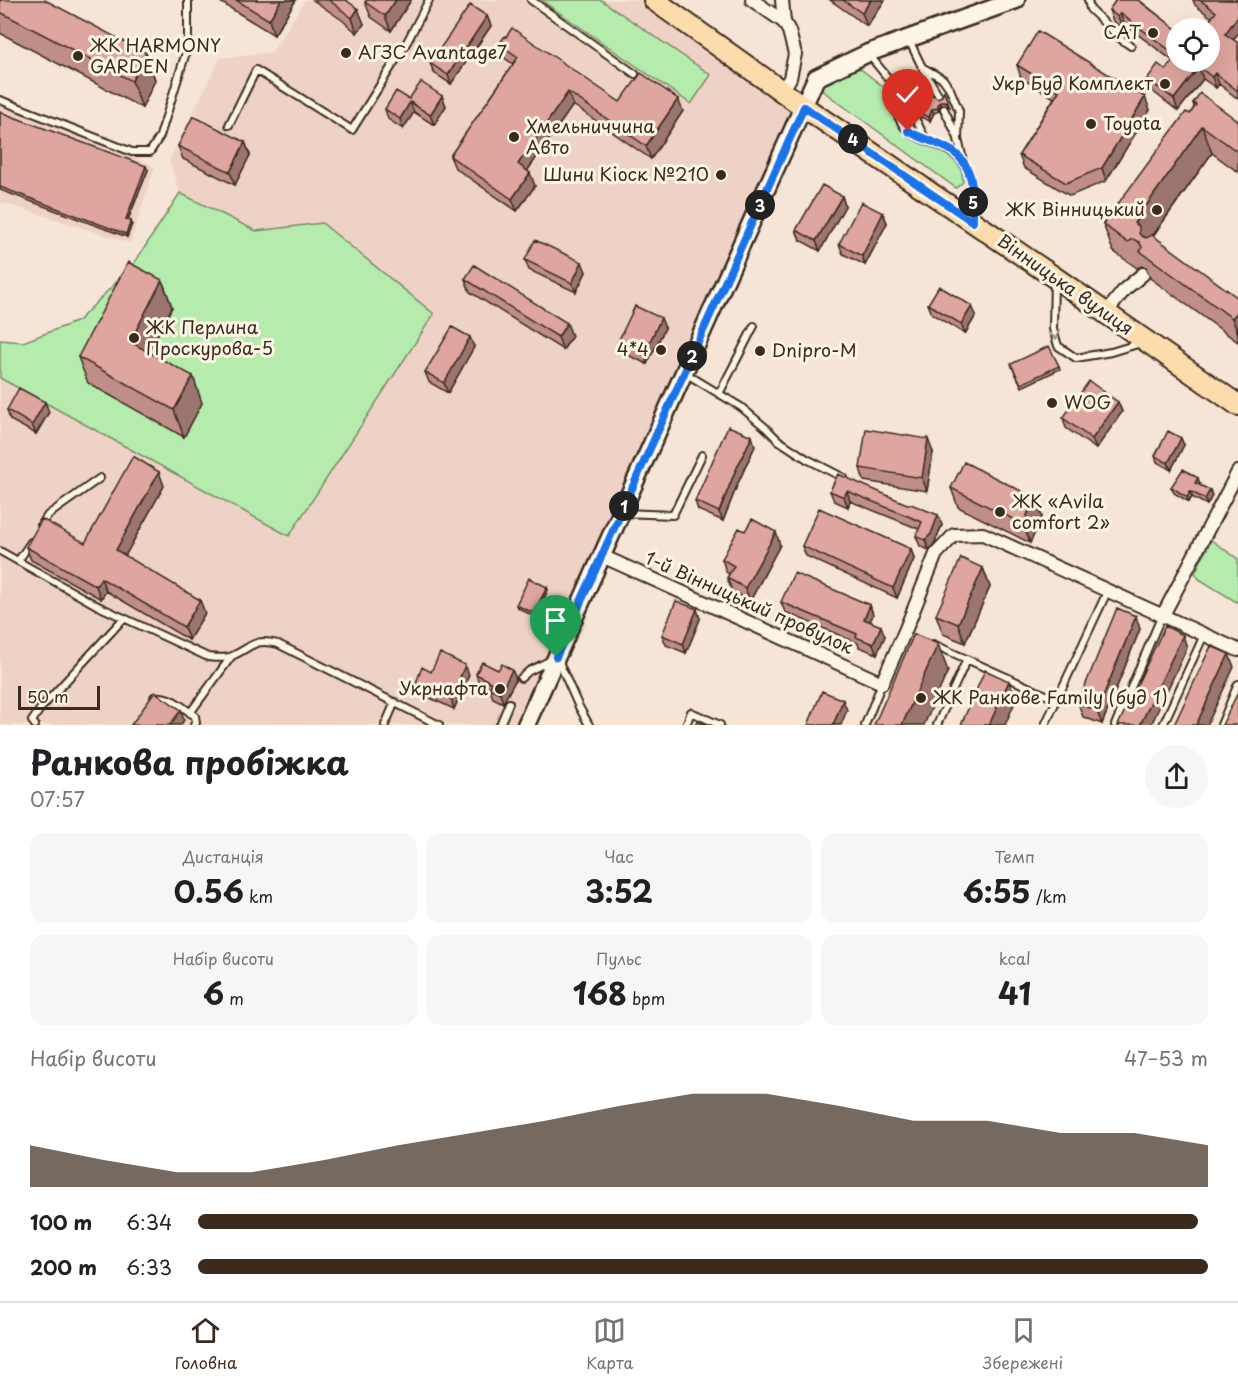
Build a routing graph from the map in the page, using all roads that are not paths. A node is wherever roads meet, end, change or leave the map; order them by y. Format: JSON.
{"nodes":[{"id":1,"x":188,"y":0,"type":"edge"},
{"id":2,"x":429,"y":0,"type":"edge"},
{"id":3,"x":531,"y":0,"type":"edge"},
{"id":4,"x":654,"y":0,"type":"edge"},
{"id":5,"x":752,"y":0,"type":"edge"},
{"id":6,"x":782,"y":0,"type":"edge"},
{"id":7,"x":1016,"y":0,"type":"edge"},
{"id":8,"x":1088,"y":0,"type":"edge"},
{"id":9,"x":787,"y":26,"type":"junction"},
{"id":10,"x":908,"y":39,"type":"junction"},
{"id":11,"x":1131,"y":46,"type":"dead end"},
{"id":12,"x":868,"y":53,"type":"junction"},
{"id":13,"x":922,"y":67,"type":"junction"},
{"id":14,"x":635,"y":74,"type":"dead end"},
{"id":15,"x":892,"y":83,"type":"junction"},
{"id":16,"x":782,"y":91,"type":"junction"},
{"id":17,"x":939,"y":96,"type":"edge"},
{"id":18,"x":0,"y":100,"type":"edge"},
{"id":19,"x":911,"y":106,"type":"edge"},
{"id":20,"x":804,"y":107,"type":"junction"},
{"id":21,"x":944,"y":109,"type":"dead end"},
{"id":22,"x":916,"y":120,"type":"dead end"},
{"id":23,"x":229,"y":125,"type":"dead end"},
{"id":24,"x":958,"y":139,"type":"junction"},
{"id":25,"x":926,"y":140,"type":"junction"},
{"id":26,"x":963,"y":160,"type":"junction"},
{"id":27,"x":973,"y":222,"type":"junction"},
{"id":28,"x":1143,"y":274,"type":"edge"},
{"id":29,"x":1054,"y":277,"type":"junction"},
{"id":30,"x":1106,"y":313,"type":"junction"},
{"id":31,"x":754,"y":326,"type":"dead end"},
{"id":32,"x":1146,"y":342,"type":"junction"},
{"id":33,"x":684,"y":373,"type":"junction"},
{"id":34,"x":719,"y":394,"type":"junction"},
{"id":35,"x":1238,"y":405,"type":"edge"},
{"id":36,"x":702,"y":455,"type":"dead end"},
{"id":37,"x":1238,"y":472,"type":"edge"},
{"id":38,"x":100,"y":478,"type":"dead end"},
{"id":39,"x":855,"y":483,"type":"edge"},
{"id":40,"x":621,"y":513,"type":"junction"},
{"id":41,"x":0,"y":551,"type":"edge"},
{"id":42,"x":602,"y":556,"type":"junction"},
{"id":43,"x":18,"y":561,"type":"junction"},
{"id":44,"x":1108,"y":590,"type":"junction"},
{"id":45,"x":1162,"y":615,"type":"junction"},
{"id":46,"x":124,"y":618,"type":"junction"},
{"id":47,"x":1204,"y":634,"type":"junction"},
{"id":48,"x":926,"y":640,"type":"edge"},
{"id":49,"x":1238,"y":650,"type":"edge"},
{"id":50,"x":232,"y":656,"type":"junction"},
{"id":51,"x":556,"y":657,"type":"junction"},
{"id":52,"x":966,"y":659,"type":"junction"},
{"id":53,"x":521,"y":678,"type":"dead end"},
{"id":54,"x":882,"y":683,"type":"junction"},
{"id":55,"x":1238,"y":684,"type":"edge"},
{"id":56,"x":1057,"y":700,"type":"junction"},
{"id":57,"x":395,"y":702,"type":"junction"},
{"id":58,"x":508,"y":703,"type":"dead end"},
{"id":59,"x":146,"y":706,"type":"edge"},
{"id":60,"x":190,"y":713,"type":"junction"},
{"id":61,"x":35,"y":725,"type":"edge"},
{"id":62,"x":194,"y":725,"type":"edge"},
{"id":63,"x":385,"y":725,"type":"edge"},
{"id":64,"x":439,"y":725,"type":"edge"},
{"id":65,"x":500,"y":725,"type":"edge"},
{"id":66,"x":526,"y":725,"type":"edge"},
{"id":67,"x":589,"y":725,"type":"edge"},
{"id":68,"x":686,"y":725,"type":"edge"},
{"id":69,"x":720,"y":725,"type":"edge"},
{"id":70,"x":865,"y":725,"type":"edge"},
{"id":71,"x":937,"y":725,"type":"edge"},
{"id":72,"x":1045,"y":725,"type":"edge"},
{"id":73,"x":1115,"y":725,"type":"edge"},
{"id":74,"x":1163,"y":725,"type":"edge"},
{"id":75,"x":1221,"y":725,"type":"edge"}],
"edges":[{"from":1,"to":18,"type":"lane"},
{"from":2,"to":23,"type":"lane"},
{"from":3,"to":14,"type":"lane"},
{"from":4,"to":16,"type":"main road","name":"Вінницька вулиця"},
{"from":5,"to":9,"type":"street"},
{"from":6,"to":9,"type":"street"},
{"from":7,"to":10,"type":"main road"},
{"from":8,"to":11,"type":"lane"},
{"from":9,"to":16,"type":"street"},
{"from":10,"to":12,"type":"main road"},
{"from":10,"to":13,"type":"lane"},
{"from":12,"to":15,"type":"lane"},
{"from":12,"to":20,"type":"main road"},
{"from":13,"to":17,"type":"lane"},
{"from":13,"to":24,"type":"lane"},
{"from":15,"to":19,"type":"lane"},
{"from":15,"to":25,"type":"lane"},
{"from":16,"to":20,"type":"main road","name":"Вінницька вулиця"},
{"from":20,"to":27,"type":"main road","name":"Вінницька вулиця"},
{"from":20,"to":33,"type":"main road"},
{"from":21,"to":24,"type":"lane"},
{"from":22,"to":25,"type":"lane"},
{"from":24,"to":26,"type":"lane"},
{"from":25,"to":26,"type":"lane"},
{"from":26,"to":27,"type":"lane"},
{"from":27,"to":29,"type":"main road","name":"Вінницька вулиця"},
{"from":28,"to":30,"type":"street"},
{"from":29,"to":30,"type":"main road","name":"Вінницька вулиця"},
{"from":29,"to":32,"type":"lane","one_way":true},
{"from":30,"to":32,"type":"main road","name":"Вінницька вулиця"},
{"from":31,"to":34,"type":"lane"},
{"from":32,"to":35,"type":"main road","name":"Вінницька вулиця"},
{"from":33,"to":34,"type":"lane"},
{"from":33,"to":40,"type":"main road"},
{"from":34,"to":39,"type":"lane"},
{"from":36,"to":40,"type":"lane"},
{"from":37,"to":45,"type":"street"},
{"from":38,"to":43,"type":"lane"},
{"from":40,"to":42,"type":"main road"},
{"from":41,"to":43,"type":"lane"},
{"from":42,"to":51,"type":"main road"},
{"from":42,"to":54,"type":"street","name":"1-й Вінницький провулок"},
{"from":43,"to":46,"type":"lane"},
{"from":44,"to":45,"type":"street"},
{"from":44,"to":54,"type":"street"},
{"from":44,"to":56,"type":"lane"},
{"from":45,"to":47,"type":"street"},
{"from":45,"to":73,"type":"lane"},
{"from":46,"to":50,"type":"lane"},
{"from":46,"to":61,"type":"lane"},
{"from":47,"to":49,"type":"street"},
{"from":47,"to":74,"type":"lane"},
{"from":48,"to":52,"type":"lane"},
{"from":50,"to":57,"type":"lane"},
{"from":50,"to":60,"type":"lane"},
{"from":51,"to":53,"type":"lane"},
{"from":51,"to":66,"type":"main road"},
{"from":51,"to":67,"type":"lane"},
{"from":52,"to":56,"type":"lane"},
{"from":52,"to":71,"type":"lane"},
{"from":54,"to":70,"type":"lane"},
{"from":55,"to":75,"type":"lane"},
{"from":56,"to":72,"type":"lane"},
{"from":57,"to":63,"type":"lane"},
{"from":57,"to":64,"type":"lane"},
{"from":58,"to":65,"type":"lane"},
{"from":59,"to":60,"type":"lane"},
{"from":60,"to":62,"type":"lane"},
{"from":68,"to":69,"type":"lane"}]}
